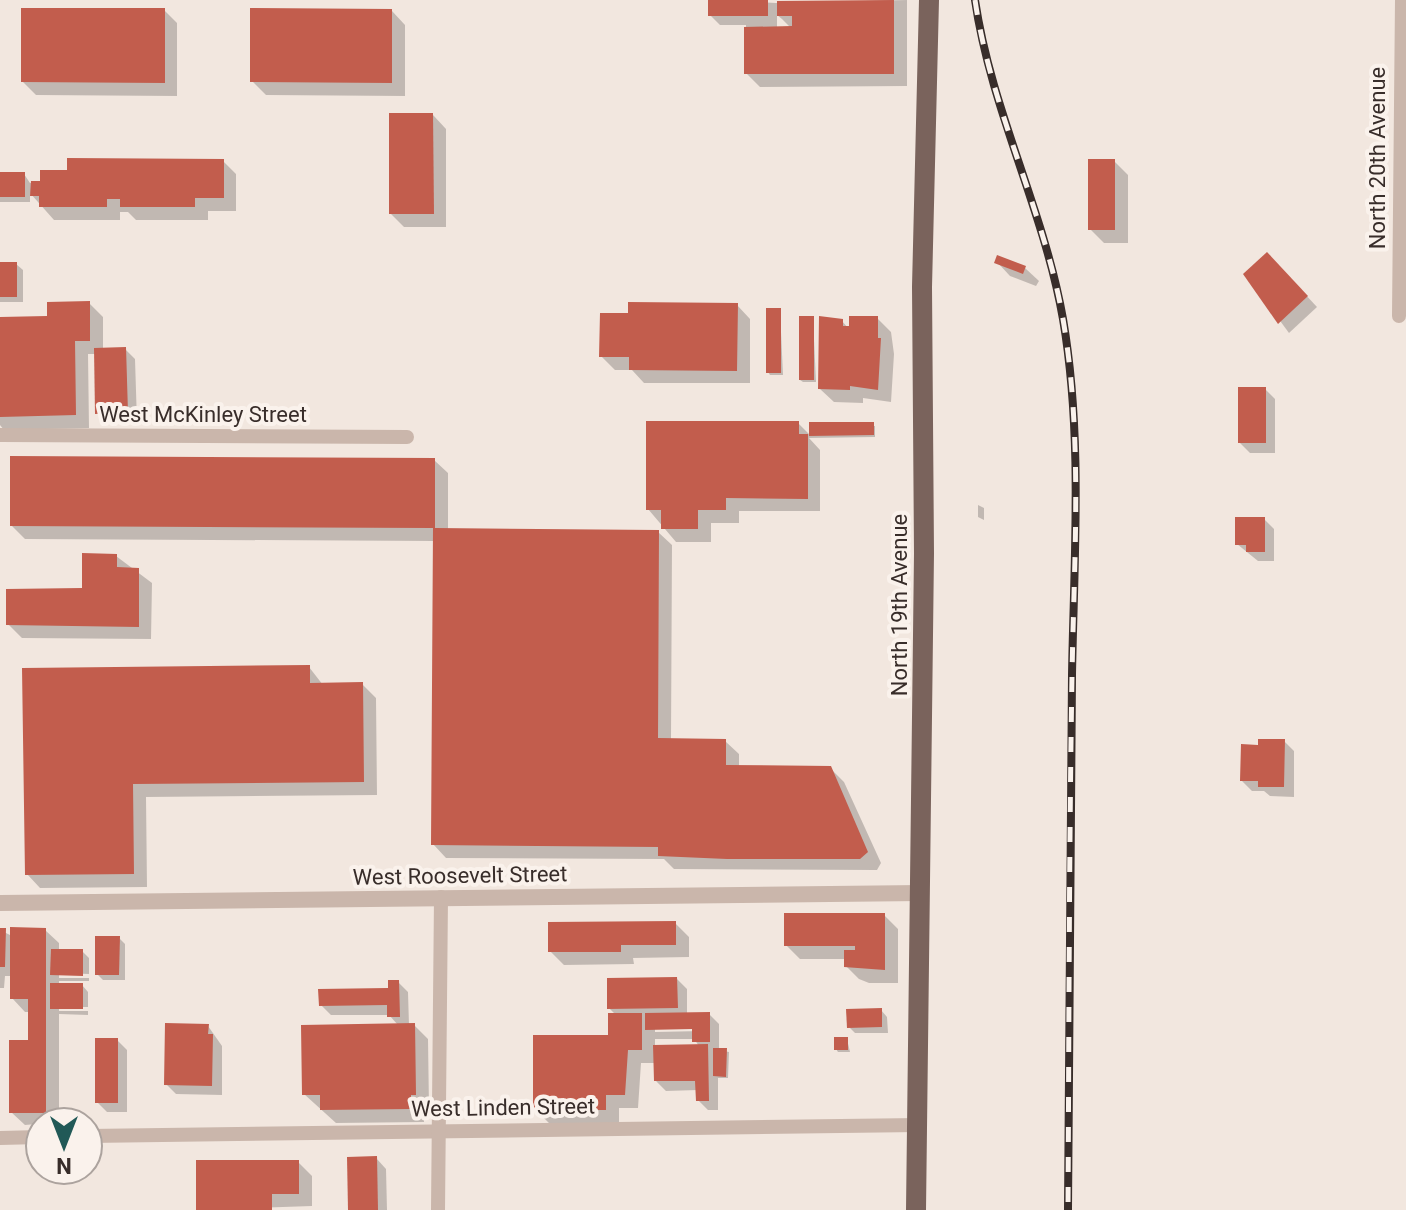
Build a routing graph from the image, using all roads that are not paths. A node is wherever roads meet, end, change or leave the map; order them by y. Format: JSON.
{"nodes":[{"id":1,"x":929,"y":0,"type":"edge"},
{"id":2,"x":1402,"y":0,"type":"edge"},
{"id":3,"x":1399,"y":316,"type":"dead end"},
{"id":4,"x":0,"y":435,"type":"edge"},
{"id":5,"x":407,"y":437,"type":"dead end"},
{"id":6,"x":921,"y":893,"type":"junction"},
{"id":7,"x":441,"y":897,"type":"junction"},
{"id":8,"x":0,"y":903,"type":"edge"},
{"id":9,"x":919,"y":1125,"type":"junction"},
{"id":10,"x":439,"y":1130,"type":"junction"},
{"id":11,"x":104,"y":1136,"type":"edge"},
{"id":12,"x":24,"y":1137,"type":"edge"},
{"id":13,"x":0,"y":1138,"type":"edge"},
{"id":14,"x":438,"y":1210,"type":"edge"},
{"id":15,"x":916,"y":1210,"type":"edge"}],
"edges":[{"from":1,"to":6,"type":"main road","name":"North 19th Avenue"},
{"from":2,"to":3,"type":"street","name":"North 20th Avenue"},
{"from":4,"to":5,"type":"street","name":"West McKinley Street"},
{"from":6,"to":7,"type":"street","name":"West Roosevelt Street"},
{"from":6,"to":9,"type":"main road","name":"North 19th Avenue"},
{"from":7,"to":8,"type":"street","name":"West Roosevelt Street"},
{"from":7,"to":10,"type":"street"},
{"from":9,"to":10,"type":"street","name":"West Linden Street"},
{"from":9,"to":15,"type":"main road","name":"North 19th Avenue"},
{"from":10,"to":11,"type":"street","name":"West Linden Street"},
{"from":10,"to":14,"type":"street"},
{"from":12,"to":13,"type":"street"}]}
